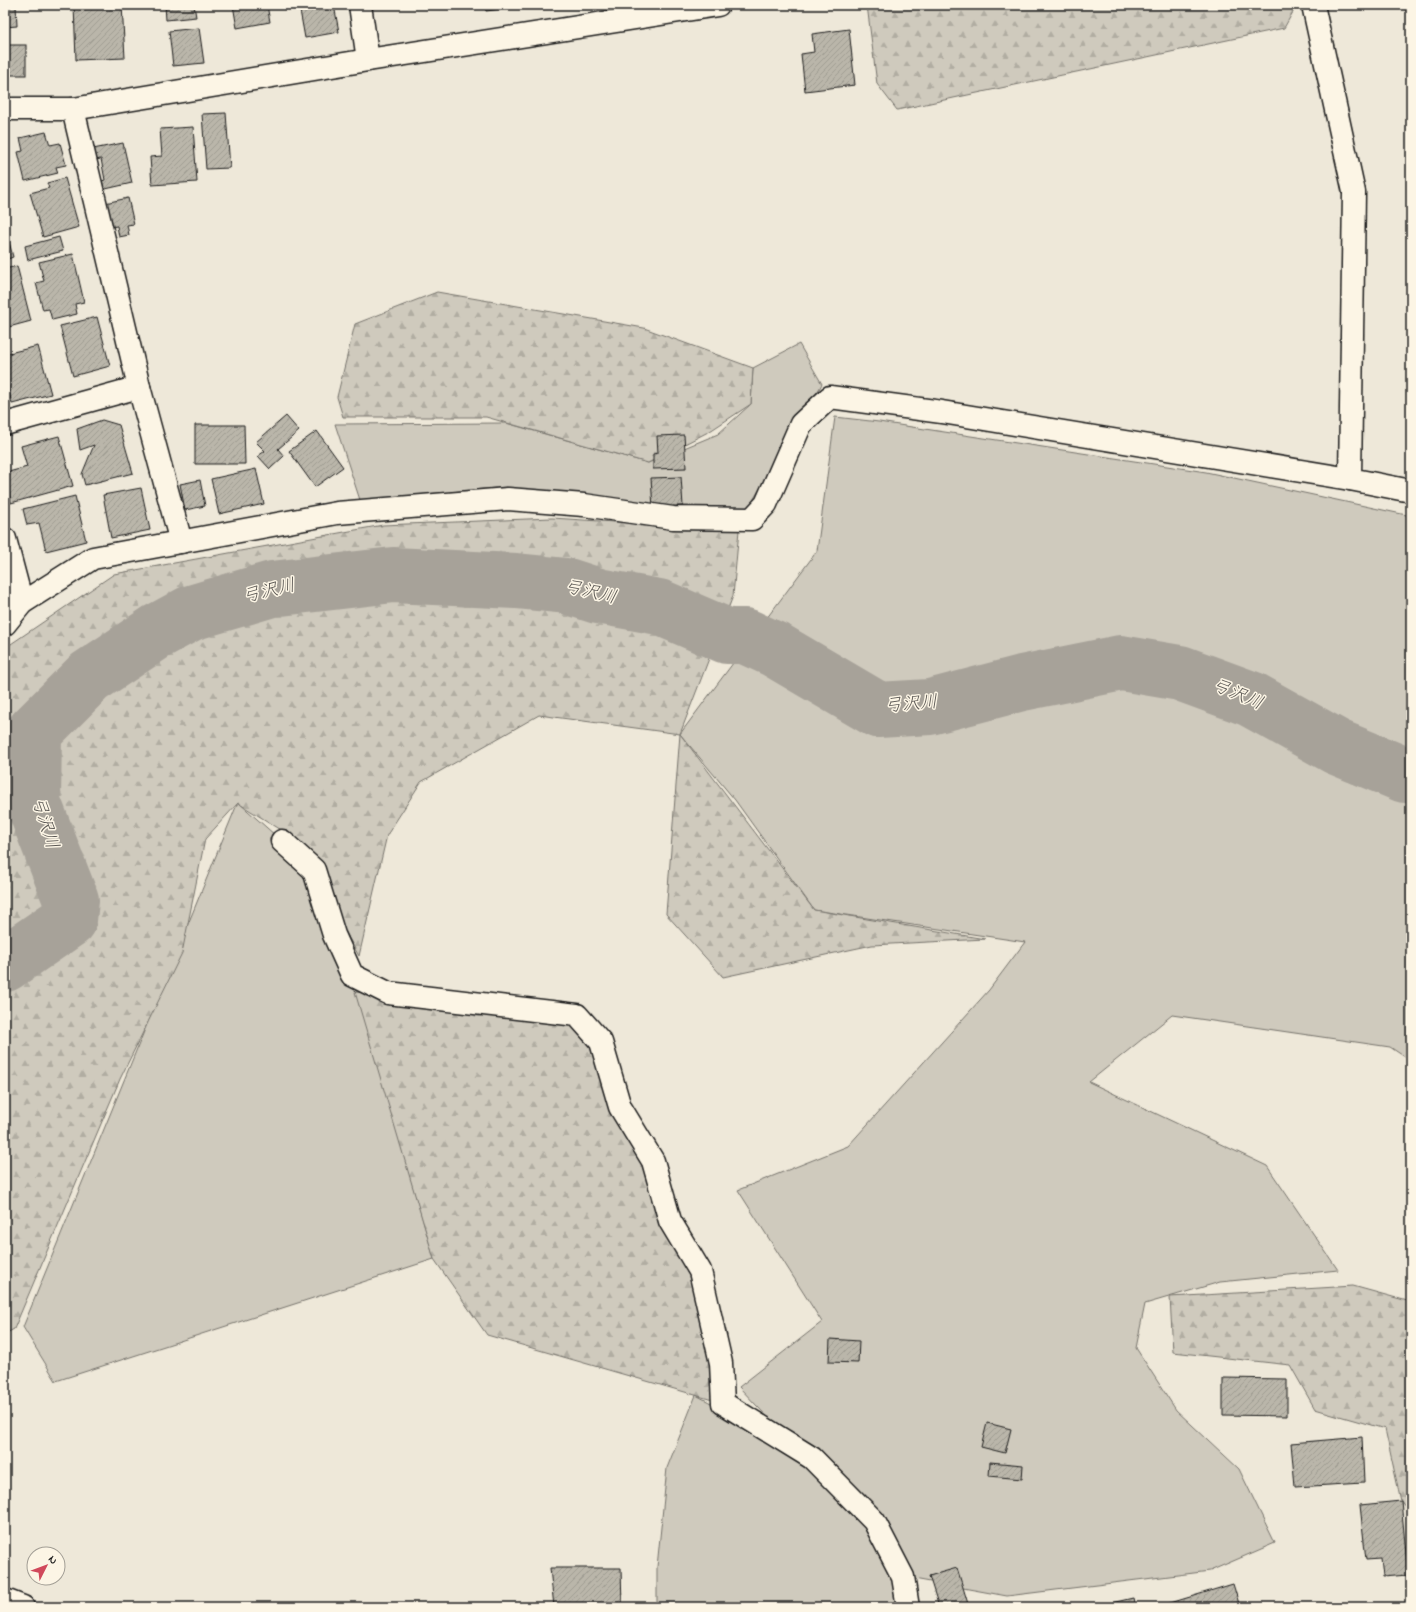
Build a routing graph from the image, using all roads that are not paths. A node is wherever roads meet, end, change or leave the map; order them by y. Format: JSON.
{"nodes":[{"id":1,"x":360,"y":5,"type":"edge"},
{"id":2,"x":718,"y":5,"type":"edge"},
{"id":3,"x":1313,"y":5,"type":"edge"},
{"id":4,"x":368,"y":60,"type":"junction"},
{"id":5,"x":5,"y":109,"type":"edge"},
{"id":6,"x":73,"y":109,"type":"junction"},
{"id":7,"x":139,"y":387,"type":"junction"},
{"id":8,"x":5,"y":424,"type":"edge"},
{"id":9,"x":1350,"y":478,"type":"junction"},
{"id":10,"x":1411,"y":491,"type":"edge"},
{"id":11,"x":5,"y":539,"type":"edge"},
{"id":12,"x":181,"y":542,"type":"junction"},
{"id":13,"x":22,"y":603,"type":"junction"},
{"id":14,"x":5,"y":624,"type":"edge"},
{"id":15,"x":282,"y":841,"type":"dead end"},
{"id":16,"x":5,"y":1600,"type":"edge"},
{"id":17,"x":23,"y":1607,"type":"edge"},
{"id":18,"x":908,"y":1607,"type":"edge"}],
"edges":[{"from":1,"to":4,"type":"street"},
{"from":2,"to":4,"type":"street"},
{"from":3,"to":9,"type":"street"},
{"from":4,"to":6,"type":"street"},
{"from":5,"to":6,"type":"street"},
{"from":6,"to":7,"type":"street"},
{"from":7,"to":8,"type":"street"},
{"from":7,"to":12,"type":"street"},
{"from":9,"to":10,"type":"street"},
{"from":9,"to":12,"type":"street"},
{"from":11,"to":13,"type":"street"},
{"from":12,"to":13,"type":"street"},
{"from":13,"to":14,"type":"street"},
{"from":15,"to":18,"type":"street"},
{"from":16,"to":17,"type":"street"}]}
